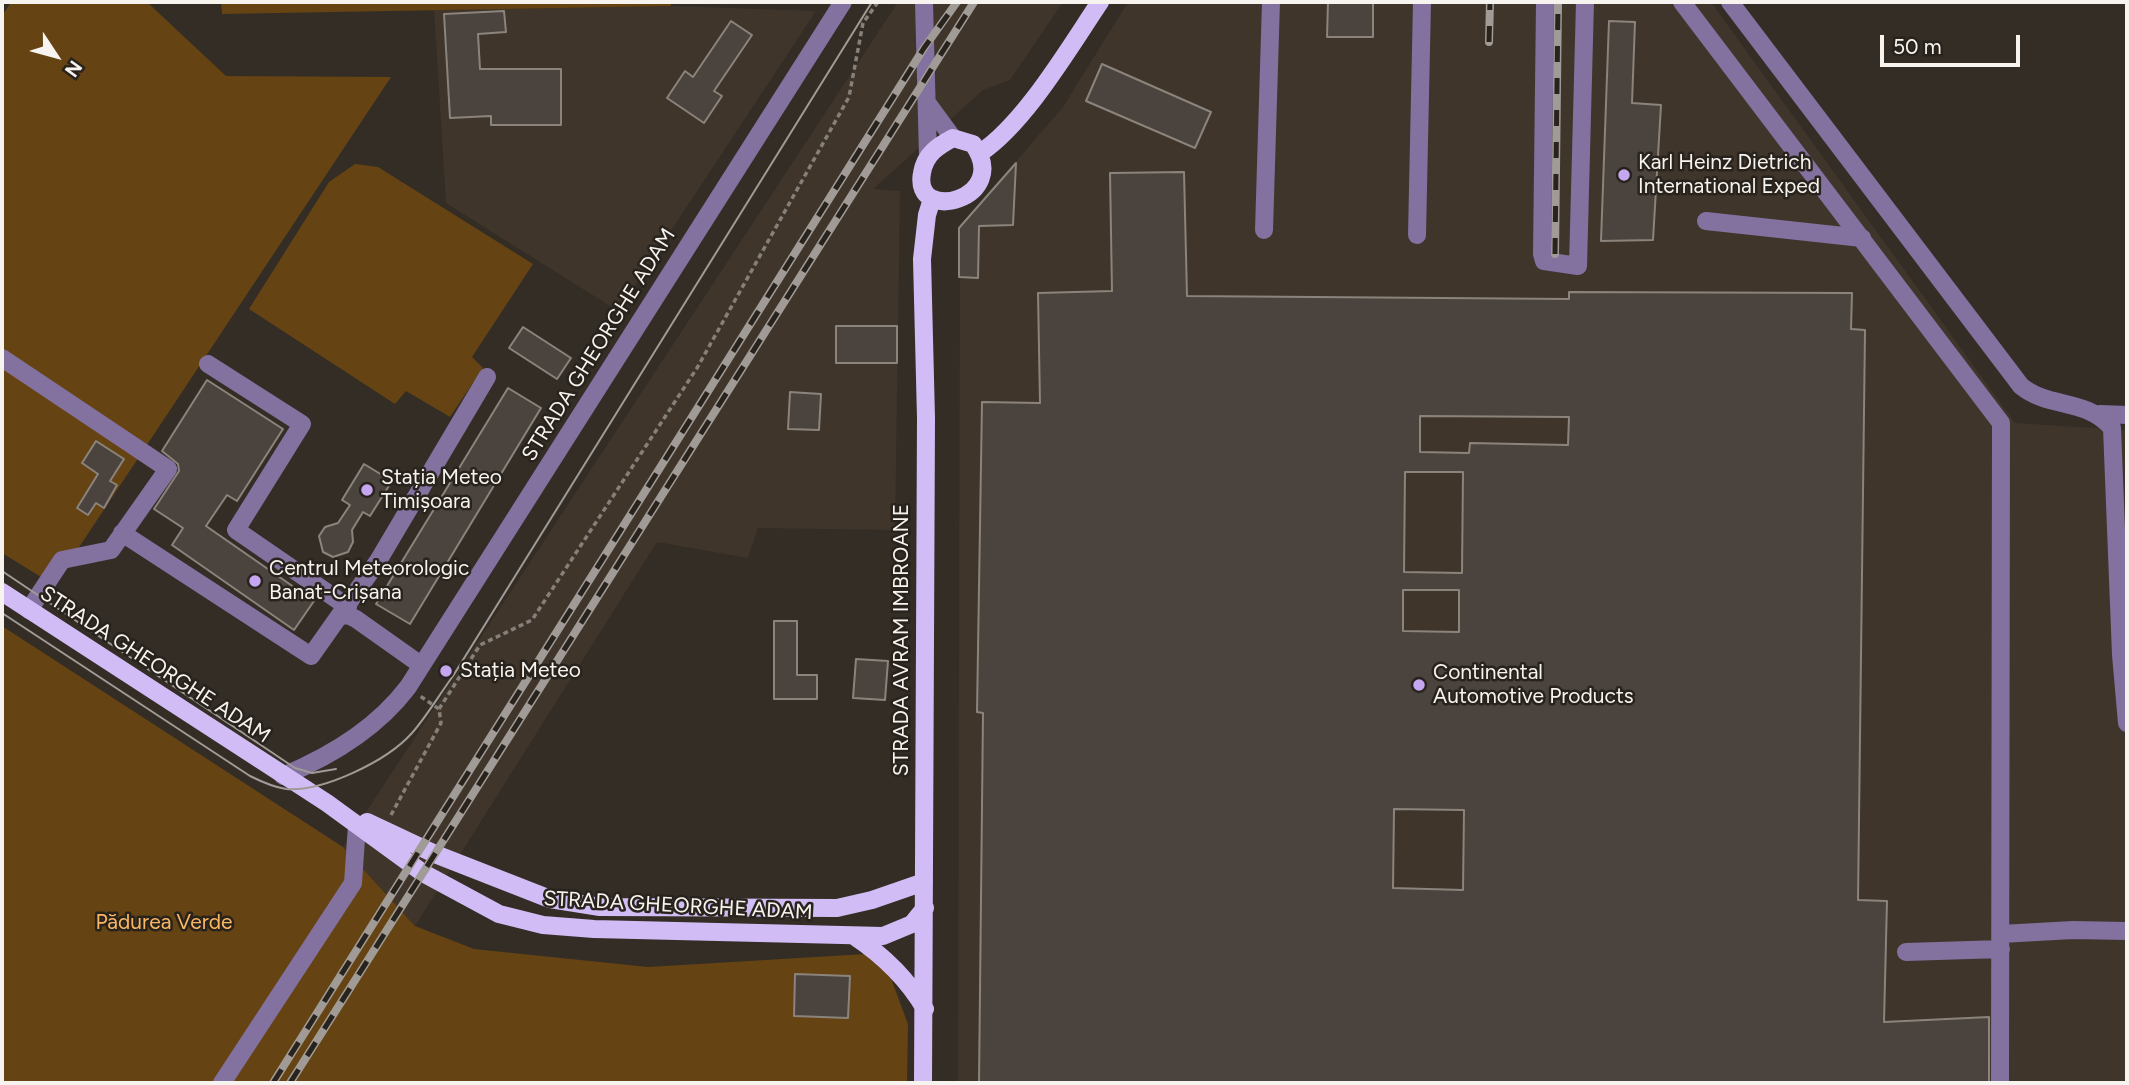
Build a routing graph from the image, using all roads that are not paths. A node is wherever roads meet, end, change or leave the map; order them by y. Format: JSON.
{"nodes":[{"id":1,"x":844,"y":2,"type":"edge"},
{"id":2,"x":924,"y":2,"type":"edge"},
{"id":3,"x":1100,"y":2,"type":"edge"},
{"id":4,"x":1271,"y":2,"type":"edge"},
{"id":5,"x":1422,"y":2,"type":"edge"},
{"id":6,"x":1545,"y":2,"type":"edge"},
{"id":7,"x":1585,"y":2,"type":"edge"},
{"id":8,"x":1682,"y":2,"type":"edge"},
{"id":9,"x":1730,"y":2,"type":"edge"},
{"id":10,"x":928,"y":104,"type":"junction"},
{"id":11,"x":953,"y":138,"type":"junction"},
{"id":12,"x":979,"y":153,"type":"junction"},
{"id":13,"x":928,"y":156,"type":"junction"},
{"id":14,"x":932,"y":199,"type":"junction"},
{"id":15,"x":1706,"y":221,"type":"dead end"},
{"id":16,"x":1264,"y":230,"type":"dead end"},
{"id":17,"x":1417,"y":236,"type":"dead end"},
{"id":18,"x":1862,"y":238,"type":"junction"},
{"id":19,"x":2,"y":358,"type":"edge"},
{"id":20,"x":208,"y":364,"type":"dead end"},
{"id":21,"x":487,"y":377,"type":"dead end"},
{"id":22,"x":2100,"y":414,"type":"junction"},
{"id":23,"x":2127,"y":415,"type":"edge"},
{"id":24,"x":122,"y":533,"type":"junction"},
{"id":25,"x":2,"y":592,"type":"edge"},
{"id":26,"x":29,"y":610,"type":"junction"},
{"id":27,"x":345,"y":612,"type":"junction"},
{"id":28,"x":421,"y":665,"type":"junction"},
{"id":29,"x":2127,"y":723,"type":"edge"},
{"id":30,"x":283,"y":776,"type":"junction"},
{"id":31,"x":327,"y":803,"type":"junction"},
{"id":32,"x":357,"y":825,"type":"junction"},
{"id":33,"x":924,"y":882,"type":"junction"},
{"id":34,"x":925,"y":908,"type":"junction"},
{"id":35,"x":2127,"y":932,"type":"edge"},
{"id":36,"x":854,"y":936,"type":"junction"},
{"id":37,"x":2001,"y":942,"type":"junction"},
{"id":38,"x":1906,"y":952,"type":"dead end"},
{"id":39,"x":925,"y":1009,"type":"junction"},
{"id":40,"x":222,"y":1083,"type":"edge"},
{"id":41,"x":923,"y":1083,"type":"edge"},
{"id":42,"x":2000,"y":1083,"type":"edge"}],
"edges":[{"from":1,"to":28,"type":"street","name":"STRADA GHEORGHE ADAM"},
{"from":2,"to":10,"type":"street"},
{"from":3,"to":12,"type":"main road"},
{"from":4,"to":16,"type":"street"},
{"from":5,"to":17,"type":"street"},
{"from":6,"to":7,"type":"street"},
{"from":8,"to":18,"type":"street"},
{"from":9,"to":22,"type":"street"},
{"from":10,"to":11,"type":"street"},
{"from":10,"to":13,"type":"street"},
{"from":11,"to":12,"type":"main road"},
{"from":11,"to":13,"type":"main road"},
{"from":12,"to":14,"type":"main road"},
{"from":13,"to":14,"type":"main road"},
{"from":14,"to":33,"type":"main road","name":"STRADA AVRAM IMBROANE"},
{"from":15,"to":18,"type":"street"},
{"from":18,"to":37,"type":"street"},
{"from":19,"to":24,"type":"street"},
{"from":20,"to":27,"type":"street"},
{"from":21,"to":27,"type":"street"},
{"from":22,"to":23,"type":"street"},
{"from":22,"to":29,"type":"street"},
{"from":24,"to":26,"type":"street"},
{"from":24,"to":27,"type":"street"},
{"from":25,"to":26,"type":"main road","name":"STRADA GHEORGHE ADAM"},
{"from":26,"to":30,"type":"main road","name":"STRADA GHEORGHE ADAM"},
{"from":27,"to":28,"type":"street"},
{"from":28,"to":30,"type":"street","name":"STRADA GHEORGHE ADAM"},
{"from":30,"to":31,"type":"main road","name":"STRADA GHEORGHE ADAM"},
{"from":31,"to":32,"type":"main road","name":"STRADA GHEORGHE ADAM"},
{"from":31,"to":33,"type":"main road","name":"STRADA GHEORGHE ADAM"},
{"from":32,"to":36,"type":"main road","name":"STRADA GHEORGHE ADAM"},
{"from":32,"to":40,"type":"street"},
{"from":33,"to":34,"type":"main road","name":"STRADA AVRAM IMBROANE"},
{"from":34,"to":36,"type":"main road","name":"STRADA GHEORGHE ADAM"},
{"from":34,"to":39,"type":"main road","name":"STRADA AVRAM IMBROANE"},
{"from":35,"to":37,"type":"street"},
{"from":36,"to":39,"type":"main road"},
{"from":37,"to":38,"type":"street"},
{"from":37,"to":42,"type":"street"},
{"from":39,"to":41,"type":"main road","name":"STRADA AVRAM IMBROANE"}]}
